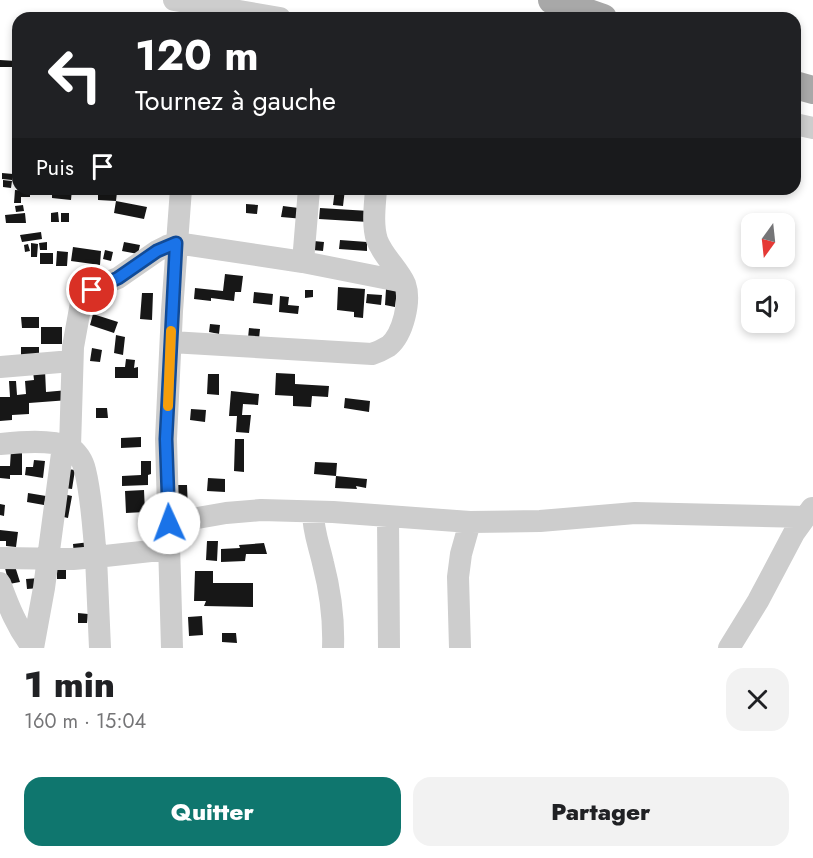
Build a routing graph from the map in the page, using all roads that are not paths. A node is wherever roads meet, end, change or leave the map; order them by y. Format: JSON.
{"nodes":[{"id":1,"x":174,"y":0,"type":"edge"},
{"id":2,"x":552,"y":0,"type":"edge"},
{"id":3,"x":245,"y":12,"type":"edge"},
{"id":4,"x":586,"y":12,"type":"edge"},
{"id":5,"x":180,"y":195,"type":"edge"},
{"id":6,"x":309,"y":195,"type":"edge"},
{"id":7,"x":376,"y":195,"type":"edge"},
{"id":8,"x":176,"y":243,"type":"junction"},
{"id":9,"x":303,"y":262,"type":"junction"},
{"id":10,"x":404,"y":282,"type":"junction"},
{"id":11,"x":171,"y":342,"type":"junction"},
{"id":12,"x":72,"y":361,"type":"junction"},
{"id":13,"x":0,"y":368,"type":"edge"},
{"id":14,"x":0,"y":444,"type":"edge"},
{"id":15,"x":66,"y":446,"type":"junction"},
{"id":16,"x":313,"y":512,"type":"junction"},
{"id":17,"x":810,"y":512,"type":"edge"},
{"id":18,"x":388,"y":517,"type":"junction"},
{"id":19,"x":470,"y":522,"type":"junction"},
{"id":20,"x":169,"y":523,"type":"junction"},
{"id":21,"x":169,"y":549,"type":"junction"},
{"id":22,"x":96,"y":557,"type":"junction"},
{"id":23,"x":0,"y":558,"type":"edge"},
{"id":24,"x":47,"y":558,"type":"junction"},
{"id":25,"x":0,"y":583,"type":"edge"},
{"id":26,"x":33,"y":648,"type":"edge"},
{"id":27,"x":100,"y":648,"type":"edge"},
{"id":28,"x":172,"y":648,"type":"edge"},
{"id":29,"x":333,"y":648,"type":"edge"},
{"id":30,"x":389,"y":648,"type":"edge"},
{"id":31,"x":460,"y":648,"type":"edge"},
{"id":32,"x":729,"y":648,"type":"edge"}],
"edges":[{"from":1,"to":3,"type":"street"},
{"from":2,"to":4,"type":"main road"},
{"from":5,"to":8,"type":"street"},
{"from":6,"to":9,"type":"street"},
{"from":7,"to":10,"type":"street"},
{"from":8,"to":9,"type":"street"},
{"from":8,"to":11,"type":"street"},
{"from":8,"to":12,"type":"street"},
{"from":9,"to":10,"type":"street"},
{"from":10,"to":11,"type":"street"},
{"from":11,"to":20,"type":"street"},
{"from":12,"to":13,"type":"street"},
{"from":12,"to":15,"type":"street"},
{"from":14,"to":15,"type":"street"},
{"from":15,"to":22,"type":"street"},
{"from":15,"to":24,"type":"street"},
{"from":16,"to":18,"type":"street"},
{"from":16,"to":20,"type":"street"},
{"from":16,"to":29,"type":"street"},
{"from":17,"to":19,"type":"street"},
{"from":17,"to":32,"type":"street"},
{"from":18,"to":19,"type":"street"},
{"from":18,"to":30,"type":"street"},
{"from":19,"to":31,"type":"street"},
{"from":20,"to":21,"type":"street"},
{"from":21,"to":22,"type":"street"},
{"from":21,"to":28,"type":"street"},
{"from":22,"to":24,"type":"street"},
{"from":22,"to":27,"type":"street"},
{"from":23,"to":24,"type":"street"},
{"from":24,"to":26,"type":"street"},
{"from":25,"to":26,"type":"street"}]}
